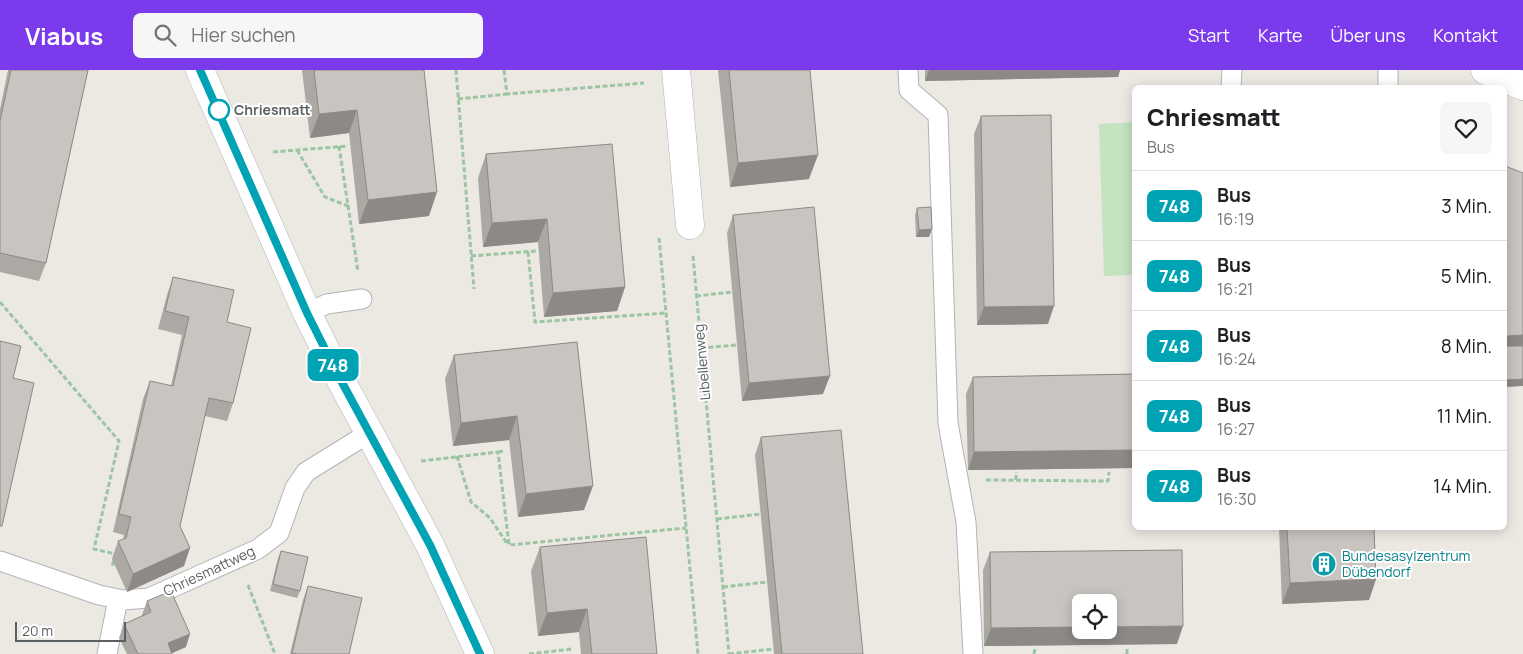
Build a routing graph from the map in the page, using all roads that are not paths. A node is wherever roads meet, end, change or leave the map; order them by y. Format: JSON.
{"nodes":[{"id":1,"x":200,"y":70,"type":"edge"},
{"id":2,"x":676,"y":70,"type":"edge"},
{"id":3,"x":908,"y":70,"type":"edge"},
{"id":4,"x":1232,"y":70,"type":"edge"},
{"id":5,"x":1485,"y":70,"type":"edge"},
{"id":6,"x":1518,"y":79,"type":"edge"},
{"id":7,"x":1231,"y":85,"type":"edge"},
{"id":8,"x":690,"y":225,"type":"road end"},
{"id":9,"x":362,"y":299,"type":"road end"},
{"id":10,"x":307,"y":313,"type":"junction"},
{"id":11,"x":369,"y":433,"type":"junction"},
{"id":12,"x":0,"y":561,"type":"edge"},
{"id":13,"x":112,"y":598,"type":"junction"},
{"id":14,"x":107,"y":654,"type":"edge"},
{"id":15,"x":480,"y":654,"type":"edge"},
{"id":16,"x":973,"y":654,"type":"edge"}],
"edges":[{"from":1,"to":10,"type":"street"},
{"from":2,"to":8,"type":"street"},
{"from":3,"to":16,"type":"lane"},
{"from":4,"to":7,"type":"lane"},
{"from":5,"to":6,"type":"street"},
{"from":9,"to":10,"type":"lane"},
{"from":10,"to":11,"type":"street"},
{"from":11,"to":13,"type":"lane","name":"Chriesmattweg"},
{"from":11,"to":15,"type":"street"},
{"from":12,"to":13,"type":"lane","name":"Chriesmattweg"},
{"from":13,"to":14,"type":"lane"}]}
